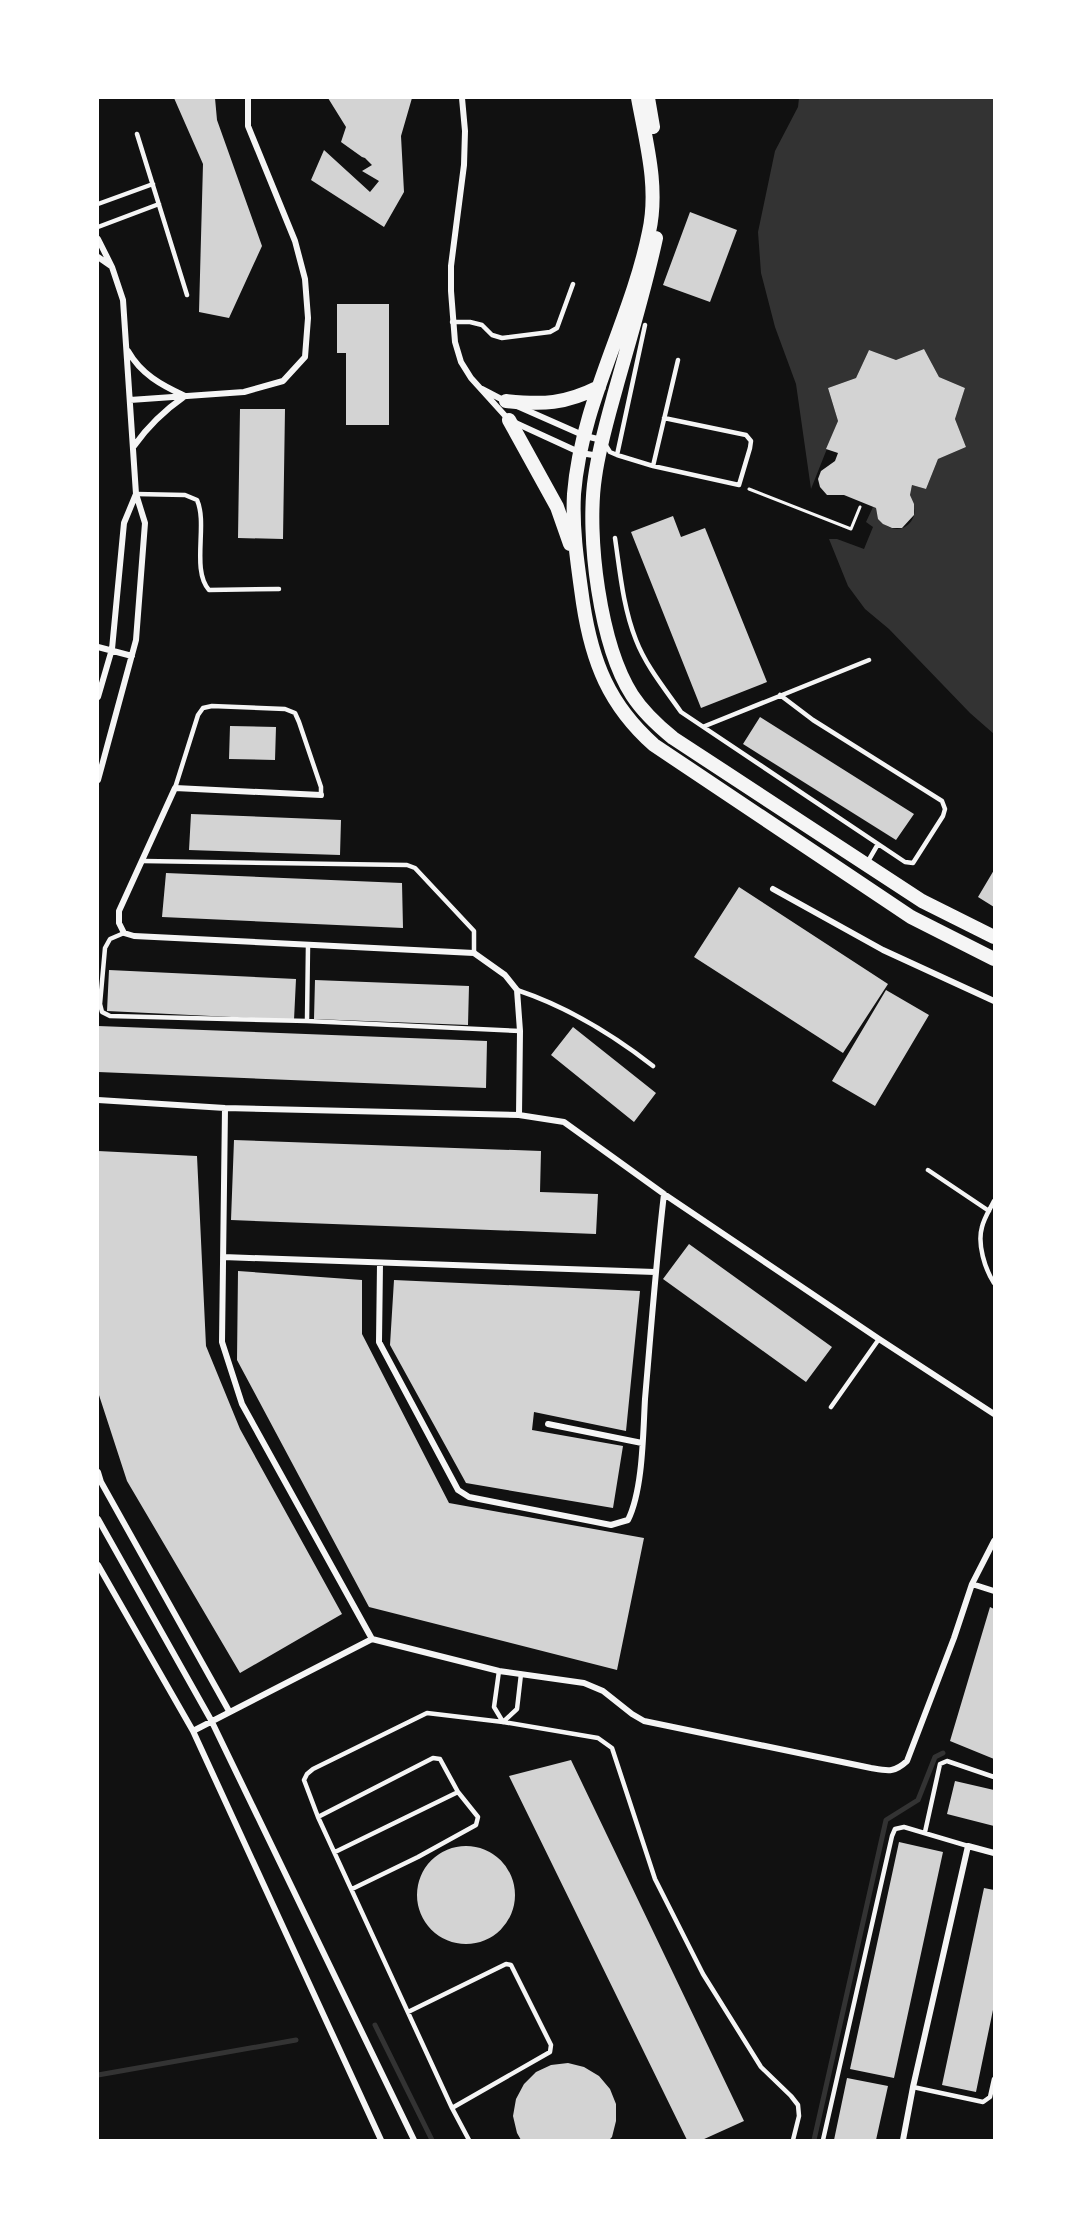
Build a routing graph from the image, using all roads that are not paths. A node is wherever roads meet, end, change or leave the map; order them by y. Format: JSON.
{"nodes":[{"id":1,"x":248,"y":98,"type":"edge"},
{"id":2,"x":462,"y":98,"type":"edge"},
{"id":3,"x":638,"y":98,"type":"edge"},
{"id":4,"x":648,"y":98,"type":"edge"},
{"id":5,"x":137,"y":134,"type":"dead end"},
{"id":6,"x":153,"y":184,"type":"junction"},
{"id":7,"x":98,"y":204,"type":"edge"},
{"id":8,"x":159,"y":204,"type":"junction"},
{"id":9,"x":98,"y":227,"type":"edge"},
{"id":10,"x":98,"y":239,"type":"edge"},
{"id":11,"x":98,"y":257,"type":"edge"},
{"id":12,"x":112,"y":267,"type":"junction"},
{"id":13,"x":573,"y":284,"type":"dead end"},
{"id":14,"x":187,"y":295,"type":"dead end"},
{"id":15,"x":452,"y":322,"type":"junction"},
{"id":16,"x":645,"y":325,"type":"dead end"},
{"id":17,"x":126,"y":349,"type":"junction"},
{"id":18,"x":678,"y":360,"type":"dead end"},
{"id":19,"x":479,"y":387,"type":"junction"},
{"id":20,"x":599,"y":387,"type":"junction"},
{"id":21,"x":184,"y":396,"type":"junction"},
{"id":22,"x":130,"y":400,"type":"junction"},
{"id":23,"x":507,"y":401,"type":"junction"},
{"id":24,"x":664,"y":418,"type":"junction"},
{"id":25,"x":509,"y":420,"type":"junction"},
{"id":26,"x":585,"y":436,"type":"junction"},
{"id":27,"x":602,"y":440,"type":"junction"},
{"id":28,"x":134,"y":447,"type":"junction"},
{"id":29,"x":581,"y":453,"type":"junction"},
{"id":30,"x":605,"y":454,"type":"junction"},
{"id":31,"x":617,"y":455,"type":"junction"},
{"id":32,"x":653,"y":466,"type":"junction"},
{"id":33,"x":136,"y":494,"type":"junction"},
{"id":34,"x":615,"y":538,"type":"dead end"},
{"id":35,"x":578,"y":569,"type":"junction"},
{"id":36,"x":279,"y":589,"type":"dead end"},
{"id":37,"x":98,"y":647,"type":"edge"},
{"id":38,"x":112,"y":649,"type":"junction"},
{"id":39,"x":132,"y":656,"type":"junction"},
{"id":40,"x":869,"y":660,"type":"dead end"},
{"id":41,"x":780,"y":695,"type":"junction"},
{"id":42,"x":98,"y":697,"type":"edge"},
{"id":43,"x":705,"y":726,"type":"junction"},
{"id":44,"x":98,"y":780,"type":"edge"},
{"id":45,"x":175,"y":788,"type":"junction"},
{"id":46,"x":321,"y":795,"type":"joint"},
{"id":47,"x":878,"y":844,"type":"junction"},
{"id":48,"x":143,"y":861,"type":"junction"},
{"id":49,"x":867,"y":863,"type":"junction"},
{"id":50,"x":773,"y":889,"type":"dead end"},
{"id":51,"x":124,"y":933,"type":"junction"},
{"id":52,"x":994,"y":937,"type":"edge"},
{"id":53,"x":308,"y":946,"type":"junction"},
{"id":54,"x":474,"y":953,"type":"junction"},
{"id":55,"x":994,"y":959,"type":"edge"},
{"id":56,"x":517,"y":990,"type":"junction"},
{"id":57,"x":994,"y":1001,"type":"edge"},
{"id":58,"x":307,"y":1021,"type":"junction"},
{"id":59,"x":520,"y":1030,"type":"junction"},
{"id":60,"x":653,"y":1066,"type":"dead end"},
{"id":61,"x":98,"y":1100,"type":"edge"},
{"id":62,"x":225,"y":1108,"type":"junction"},
{"id":63,"x":519,"y":1115,"type":"junction"},
{"id":64,"x":928,"y":1170,"type":"dead end"},
{"id":65,"x":664,"y":1194,"type":"junction"},
{"id":66,"x":994,"y":1201,"type":"edge"},
{"id":67,"x":989,"y":1211,"type":"junction"},
{"id":68,"x":223,"y":1257,"type":"junction"},
{"id":69,"x":380,"y":1264,"type":"junction"},
{"id":70,"x":655,"y":1272,"type":"junction"},
{"id":71,"x":994,"y":1283,"type":"edge"},
{"id":72,"x":879,"y":1339,"type":"junction"},
{"id":73,"x":831,"y":1407,"type":"dead end"},
{"id":74,"x":994,"y":1414,"type":"edge"},
{"id":75,"x":548,"y":1424,"type":"dead end"},
{"id":76,"x":642,"y":1443,"type":"junction"},
{"id":77,"x":98,"y":1472,"type":"edge"},
{"id":78,"x":98,"y":1519,"type":"edge"},
{"id":79,"x":994,"y":1541,"type":"edge"},
{"id":80,"x":98,"y":1565,"type":"edge"},
{"id":81,"x":972,"y":1584,"type":"junction"},
{"id":82,"x":994,"y":1591,"type":"edge"},
{"id":83,"x":372,"y":1639,"type":"junction"},
{"id":84,"x":499,"y":1671,"type":"junction"},
{"id":85,"x":521,"y":1674,"type":"junction"},
{"id":86,"x":229,"y":1711,"type":"junction"},
{"id":87,"x":211,"y":1720,"type":"junction"},
{"id":88,"x":503,"y":1722,"type":"junction"},
{"id":89,"x":193,"y":1731,"type":"junction"},
{"id":90,"x":994,"y":1777,"type":"edge"},
{"id":91,"x":458,"y":1792,"type":"junction"},
{"id":92,"x":318,"y":1817,"type":"junction"},
{"id":93,"x":925,"y":1832,"type":"junction"},
{"id":94,"x":968,"y":1846,"type":"junction"},
{"id":95,"x":335,"y":1852,"type":"junction"},
{"id":96,"x":994,"y":1853,"type":"edge"},
{"id":97,"x":352,"y":1889,"type":"junction"},
{"id":98,"x":408,"y":2012,"type":"junction"},
{"id":99,"x":994,"y":2079,"type":"edge"},
{"id":100,"x":913,"y":2087,"type":"junction"},
{"id":101,"x":452,"y":2108,"type":"junction"},
{"id":102,"x":381,"y":2140,"type":"edge"},
{"id":103,"x":414,"y":2140,"type":"edge"},
{"id":104,"x":469,"y":2140,"type":"edge"},
{"id":105,"x":793,"y":2140,"type":"edge"},
{"id":106,"x":823,"y":2140,"type":"edge"},
{"id":107,"x":903,"y":2140,"type":"edge"}],
"edges":[{"from":1,"to":21,"type":"street"},
{"from":2,"to":15,"type":"street"},
{"from":3,"to":20,"type":"main road"},
{"from":4,"to":27,"type":"main road"},
{"from":5,"to":6,"type":"lane"},
{"from":6,"to":7,"type":"lane"},
{"from":6,"to":8,"type":"lane"},
{"from":8,"to":9,"type":"lane"},
{"from":8,"to":14,"type":"lane"},
{"from":10,"to":12,"type":"street"},
{"from":11,"to":12,"type":"street"},
{"from":12,"to":17,"type":"street"},
{"from":13,"to":15,"type":"lane"},
{"from":15,"to":19,"type":"street"},
{"from":16,"to":31,"type":"lane"},
{"from":17,"to":21,"type":"street"},
{"from":17,"to":22,"type":"street"},
{"from":18,"to":24,"type":"lane"},
{"from":19,"to":23,"type":"street"},
{"from":19,"to":25,"type":"street"},
{"from":20,"to":23,"type":"main road"},
{"from":20,"to":26,"type":"main road"},
{"from":21,"to":22,"type":"street"},
{"from":21,"to":28,"type":"street"},
{"from":22,"to":28,"type":"street"},
{"from":23,"to":26,"type":"street"},
{"from":24,"to":32,"type":"lane"},
{"from":24,"to":32,"type":"lane"},
{"from":25,"to":29,"type":"street"},
{"from":25,"to":35,"type":"main road"},
{"from":26,"to":27,"type":"street"},
{"from":26,"to":29,"type":"main road"},
{"from":27,"to":30,"type":"main road"},
{"from":28,"to":33,"type":"street"},
{"from":29,"to":30,"type":"street"},
{"from":29,"to":35,"type":"main road"},
{"from":30,"to":31,"type":"lane"},
{"from":30,"to":49,"type":"main road"},
{"from":31,"to":32,"type":"lane"},
{"from":33,"to":36,"type":"lane"},
{"from":33,"to":38,"type":"street"},
{"from":33,"to":39,"type":"street"},
{"from":34,"to":43,"type":"lane"},
{"from":35,"to":55,"type":"main road"},
{"from":37,"to":38,"type":"street"},
{"from":38,"to":39,"type":"street"},
{"from":38,"to":42,"type":"street"},
{"from":39,"to":44,"type":"street"},
{"from":40,"to":41,"type":"lane"},
{"from":41,"to":43,"type":"lane"},
{"from":41,"to":47,"type":"lane"},
{"from":43,"to":47,"type":"lane"},
{"from":45,"to":46,"type":"street"},
{"from":45,"to":46,"type":"lane"},
{"from":45,"to":48,"type":"street"},
{"from":47,"to":49,"type":"lane"},
{"from":48,"to":51,"type":"street"},
{"from":48,"to":54,"type":"lane"},
{"from":49,"to":52,"type":"main road"},
{"from":50,"to":57,"type":"street"},
{"from":51,"to":53,"type":"street"},
{"from":51,"to":58,"type":"lane"},
{"from":53,"to":54,"type":"street"},
{"from":53,"to":58,"type":"lane"},
{"from":54,"to":56,"type":"street"},
{"from":56,"to":59,"type":"street"},
{"from":56,"to":60,"type":"lane"},
{"from":58,"to":59,"type":"lane"},
{"from":59,"to":63,"type":"street"},
{"from":61,"to":62,"type":"street"},
{"from":62,"to":63,"type":"street"},
{"from":62,"to":68,"type":"street"},
{"from":63,"to":65,"type":"street"},
{"from":64,"to":67,"type":"lane"},
{"from":65,"to":70,"type":"street"},
{"from":65,"to":72,"type":"street"},
{"from":66,"to":67,"type":"lane"},
{"from":67,"to":71,"type":"lane"},
{"from":68,"to":69,"type":"street"},
{"from":68,"to":83,"type":"street"},
{"from":69,"to":70,"type":"street"},
{"from":69,"to":76,"type":"street"},
{"from":70,"to":76,"type":"street"},
{"from":72,"to":73,"type":"lane"},
{"from":72,"to":74,"type":"street"},
{"from":75,"to":76,"type":"street"},
{"from":77,"to":86,"type":"street"},
{"from":78,"to":87,"type":"street"},
{"from":79,"to":81,"type":"street"},
{"from":80,"to":89,"type":"street"},
{"from":81,"to":82,"type":"street"},
{"from":81,"to":85,"type":"street"},
{"from":83,"to":84,"type":"street"},
{"from":83,"to":86,"type":"street"},
{"from":84,"to":85,"type":"street"},
{"from":84,"to":88,"type":"lane"},
{"from":85,"to":88,"type":"lane"},
{"from":86,"to":87,"type":"street"},
{"from":87,"to":89,"type":"street"},
{"from":87,"to":103,"type":"street"},
{"from":88,"to":92,"type":"lane"},
{"from":88,"to":105,"type":"lane"},
{"from":89,"to":102,"type":"street"},
{"from":90,"to":93,"type":"lane"},
{"from":91,"to":92,"type":"lane"},
{"from":91,"to":95,"type":"lane"},
{"from":91,"to":97,"type":"lane"},
{"from":92,"to":95,"type":"lane"},
{"from":93,"to":94,"type":"lane"},
{"from":93,"to":106,"type":"lane"},
{"from":94,"to":96,"type":"street"},
{"from":94,"to":100,"type":"street"},
{"from":95,"to":97,"type":"lane"},
{"from":97,"to":98,"type":"lane"},
{"from":98,"to":101,"type":"lane"},
{"from":98,"to":101,"type":"lane"},
{"from":99,"to":100,"type":"lane"},
{"from":100,"to":107,"type":"street"},
{"from":101,"to":104,"type":"lane"}]}
